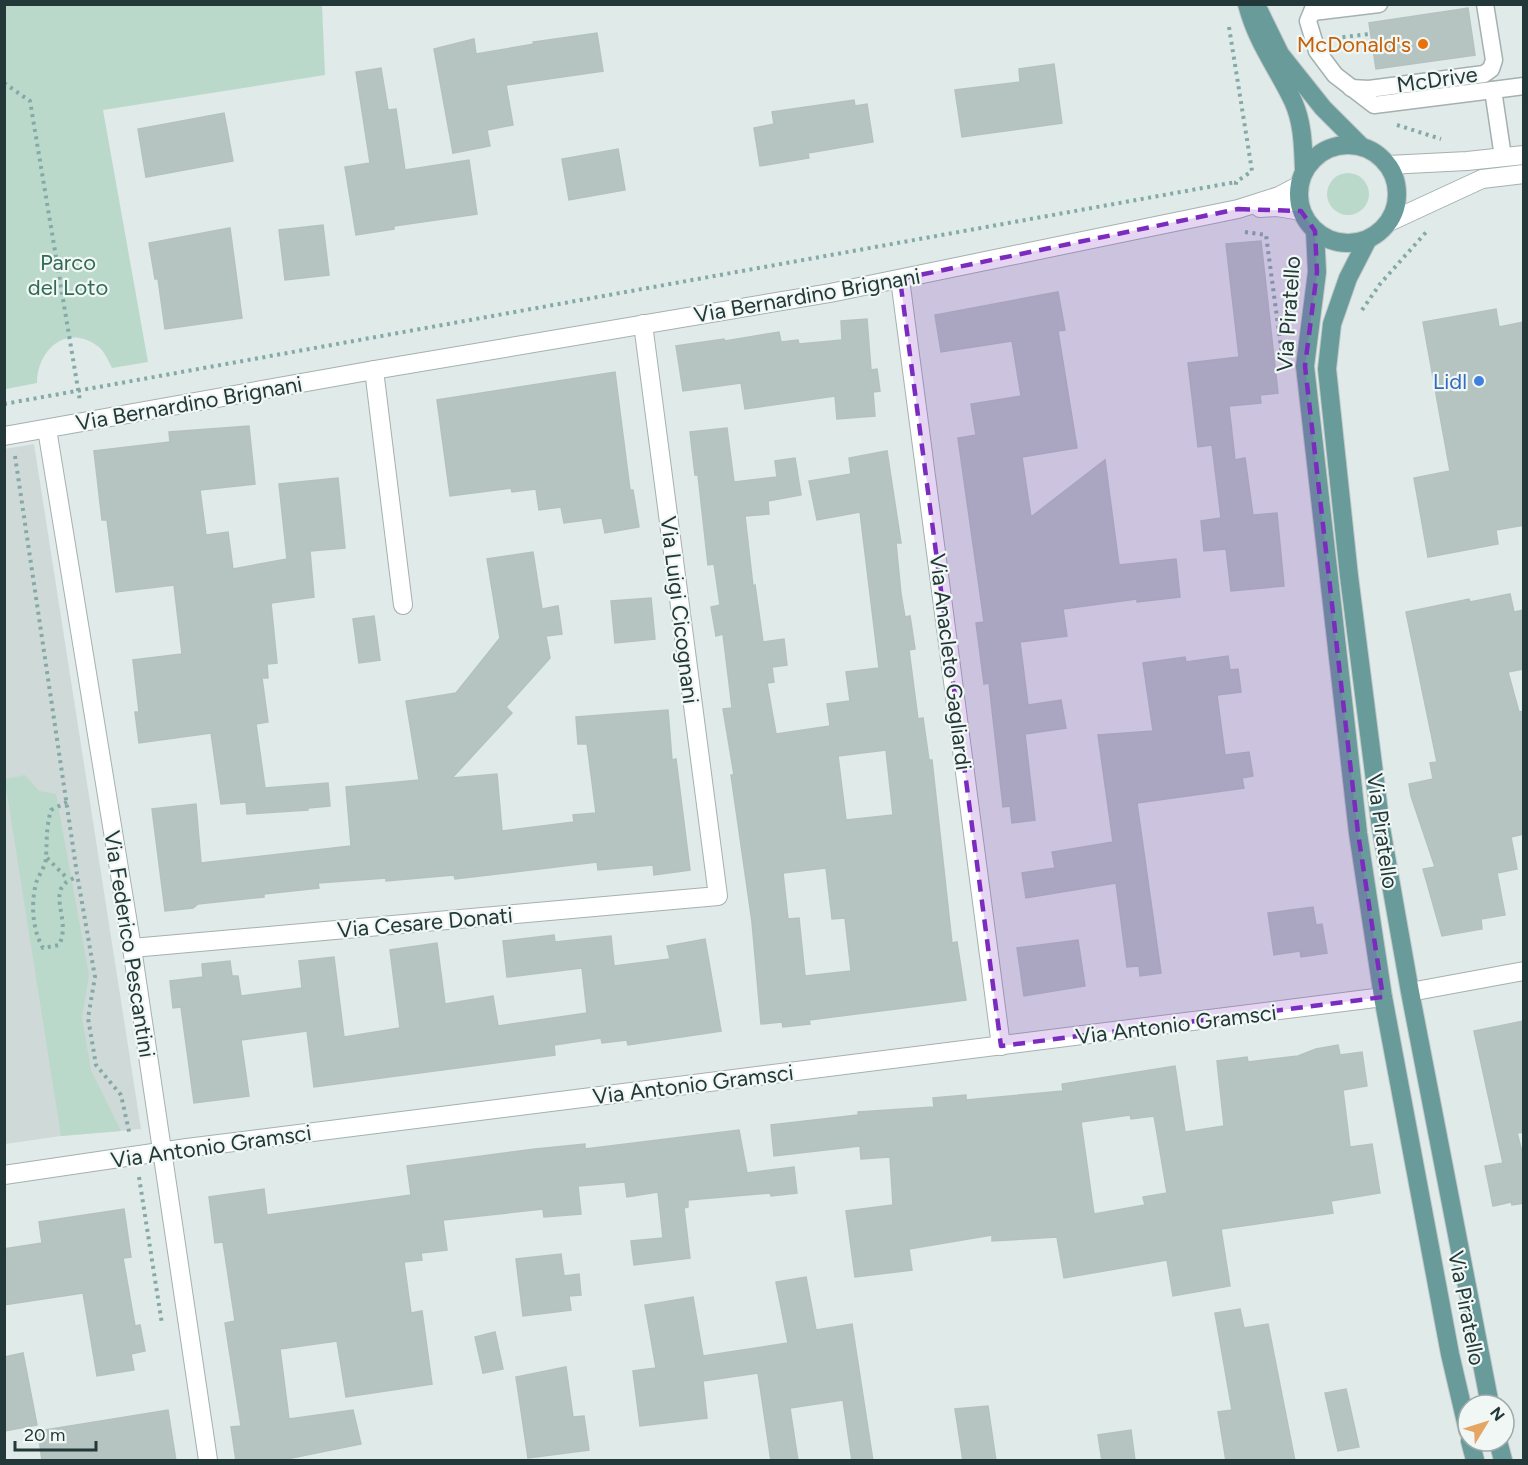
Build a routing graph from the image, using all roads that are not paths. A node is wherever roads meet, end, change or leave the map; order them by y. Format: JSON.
{"nodes":[{"id":1,"x":1247,"y":4,"type":"edge"},
{"id":2,"x":1255,"y":4,"type":"edge"},
{"id":3,"x":1379,"y":4,"type":"edge"},
{"id":4,"x":1485,"y":4,"type":"edge"},
{"id":5,"x":1314,"y":8,"type":"edge"},
{"id":6,"x":1524,"y":86,"type":"edge"},
{"id":7,"x":1351,"y":88,"type":"junction"},
{"id":8,"x":1493,"y":90,"type":"junction"},
{"id":9,"x":1360,"y":146,"type":"junction"},
{"id":10,"x":1524,"y":155,"type":"edge"},
{"id":11,"x":1503,"y":157,"type":"junction"},
{"id":12,"x":1388,"y":165,"type":"junction"},
{"id":13,"x":1524,"y":174,"type":"edge"},
{"id":14,"x":1301,"y":178,"type":"junction"},
{"id":15,"x":1238,"y":209,"type":"junction"},
{"id":16,"x":1301,"y":211,"type":"junction"},
{"id":17,"x":1389,"y":222,"type":"junction"},
{"id":18,"x":1315,"y":231,"type":"junction"},
{"id":19,"x":1368,"y":239,"type":"junction"},
{"id":20,"x":900,"y":279,"type":"junction"},
{"id":21,"x":643,"y":324,"type":"junction"},
{"id":22,"x":374,"y":370,"type":"junction"},
{"id":23,"x":47,"y":429,"type":"junction"},
{"id":24,"x":4,"y":436,"type":"edge"},
{"id":25,"x":403,"y":605,"type":"dead end"},
{"id":26,"x":718,"y":896,"type":"joint"},
{"id":27,"x":132,"y":948,"type":"junction"},
{"id":28,"x":1524,"y":971,"type":"edge"},
{"id":29,"x":1410,"y":992,"type":"junction"},
{"id":30,"x":1383,"y":997,"type":"junction"},
{"id":31,"x":1001,"y":1046,"type":"junction"},
{"id":32,"x":163,"y":1152,"type":"junction"},
{"id":33,"x":4,"y":1175,"type":"edge"},
{"id":34,"x":1459,"y":1393,"type":"edge"},
{"id":35,"x":1488,"y":1393,"type":"edge"},
{"id":36,"x":208,"y":1461,"type":"edge"}],
"edges":[{"from":1,"to":14,"type":"main road","name":"Via Piratello"},
{"from":2,"to":9,"type":"main road"},
{"from":3,"to":5,"type":"lane"},
{"from":4,"to":7,"type":"lane","name":"McDrive"},
{"from":5,"to":7,"type":"lane"},
{"from":6,"to":8,"type":"lane"},
{"from":7,"to":8,"type":"lane"},
{"from":8,"to":11,"type":"lane"},
{"from":9,"to":12,"type":"main road"},
{"from":9,"to":14,"type":"main road"},
{"from":10,"to":11,"type":"street"},
{"from":11,"to":12,"type":"street"},
{"from":12,"to":17,"type":"main road"},
{"from":13,"to":17,"type":"street"},
{"from":14,"to":15,"type":"street","name":"Via Bernardino Brignani"},
{"from":14,"to":16,"type":"main road","name":"Via Piratello"},
{"from":15,"to":16,"type":"street","name":"Via Bernardino Brignani"},
{"from":15,"to":20,"type":"street","name":"Via Bernardino Brignani"},
{"from":16,"to":18,"type":"main road","name":"Via Piratello"},
{"from":17,"to":19,"type":"main road","name":"Via Piratello"},
{"from":18,"to":19,"type":"main road","name":"Via Piratello"},
{"from":18,"to":30,"type":"main road","name":"Via Piratello"},
{"from":19,"to":29,"type":"main road","name":"Via Piratello"},
{"from":20,"to":21,"type":"street","name":"Via Bernardino Brignani"},
{"from":20,"to":31,"type":"street","name":"Via Anacleto Gagliardi"},
{"from":21,"to":22,"type":"street","name":"Via Bernardino Brignani"},
{"from":21,"to":26,"type":"street","name":"Via Luigi Cicognani"},
{"from":22,"to":23,"type":"street","name":"Via Bernardino Brignani"},
{"from":22,"to":25,"type":"street"},
{"from":23,"to":24,"type":"street","name":"Via Bernardino Brignani"},
{"from":23,"to":27,"type":"street","name":"Via Federico Pescantini"},
{"from":26,"to":27,"type":"street","name":"Via Cesare Donati"},
{"from":27,"to":32,"type":"street","name":"Via Federico Pescantini"},
{"from":28,"to":29,"type":"street"},
{"from":29,"to":35,"type":"main road","name":"Via Piratello"},
{"from":30,"to":31,"type":"street","name":"Via Antonio Gramsci"},
{"from":30,"to":34,"type":"main road","name":"Via Piratello"},
{"from":31,"to":32,"type":"street","name":"Via Antonio Gramsci"},
{"from":32,"to":33,"type":"street","name":"Via Antonio Gramsci"},
{"from":32,"to":36,"type":"street","name":"Via Federico Pescantini"}]}
